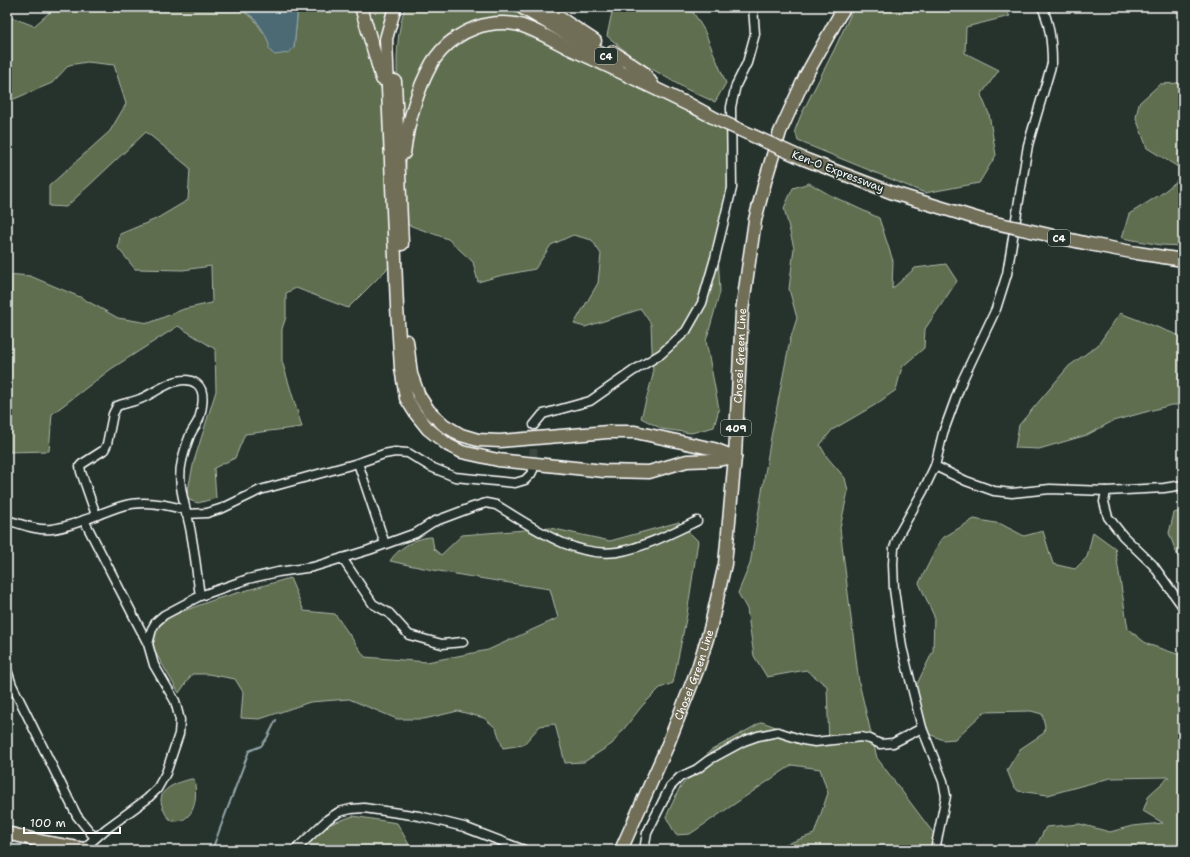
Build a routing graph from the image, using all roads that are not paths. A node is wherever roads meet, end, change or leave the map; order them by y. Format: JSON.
{"nodes":[{"id":1,"x":362,"y":7,"type":"edge"},
{"id":2,"x":395,"y":7,"type":"edge"},
{"id":3,"x":402,"y":7,"type":"edge"},
{"id":4,"x":521,"y":7,"type":"edge"},
{"id":5,"x":543,"y":7,"type":"edge"},
{"id":6,"x":753,"y":7,"type":"edge"},
{"id":7,"x":845,"y":7,"type":"edge"},
{"id":8,"x":1042,"y":7,"type":"edge"},
{"id":9,"x":652,"y":84,"type":"junction"},
{"id":10,"x":388,"y":100,"type":"junction"},
{"id":11,"x":692,"y":106,"type":"junction"},
{"id":12,"x":400,"y":180,"type":"junction"},
{"id":13,"x":1183,"y":260,"type":"edge"},
{"id":14,"x":534,"y":425,"type":"dead end"},
{"id":15,"x":735,"y":457,"type":"junction"},
{"id":16,"x":358,"y":463,"type":"junction"},
{"id":17,"x":935,"y":466,"type":"junction"},
{"id":18,"x":533,"y":470,"type":"dead end"},
{"id":19,"x":1183,"y":484,"type":"edge"},
{"id":20,"x":1106,"y":491,"type":"junction"},
{"id":21,"x":186,"y":512,"type":"junction"},
{"id":22,"x":96,"y":515,"type":"junction"},
{"id":23,"x":7,"y":520,"type":"edge"},
{"id":24,"x":84,"y":520,"type":"junction"},
{"id":25,"x":697,"y":521,"type":"dead end"},
{"id":26,"x":385,"y":544,"type":"junction"},
{"id":27,"x":342,"y":558,"type":"junction"},
{"id":28,"x":200,"y":596,"type":"junction"},
{"id":29,"x":1183,"y":607,"type":"edge"},
{"id":30,"x":463,"y":642,"type":"dead end"},
{"id":31,"x":148,"y":644,"type":"junction"},
{"id":32,"x":7,"y":670,"type":"edge"},
{"id":33,"x":922,"y":728,"type":"junction"},
{"id":34,"x":7,"y":833,"type":"edge"},
{"id":35,"x":95,"y":838,"type":"junction"},
{"id":36,"x":86,"y":850,"type":"edge"},
{"id":37,"x":295,"y":850,"type":"edge"},
{"id":38,"x":524,"y":850,"type":"edge"},
{"id":39,"x":621,"y":850,"type":"edge"},
{"id":40,"x":644,"y":850,"type":"edge"},
{"id":41,"x":935,"y":850,"type":"edge"}],
"edges":[{"from":1,"to":10,"type":"highway"},
{"from":2,"to":10,"type":"highway"},
{"from":3,"to":12,"type":"highway"},
{"from":4,"to":9,"type":"highway","name":"Ken-O Expressway","number":"C4"},
{"from":5,"to":9,"type":"highway"},
{"from":6,"to":14,"type":"street"},
{"from":7,"to":15,"type":"highway","name":"Chosei Green Line","number":"409"},
{"from":8,"to":17,"type":"street"},
{"from":9,"to":11,"type":"highway","name":"Ken-O Expressway","number":"C4"},
{"from":10,"to":15,"type":"highway"},
{"from":11,"to":12,"type":"highway"},
{"from":11,"to":13,"type":"highway","name":"Ken-O Expressway","number":"C4","bridge":true},
{"from":12,"to":15,"type":"highway"},
{"from":15,"to":39,"type":"highway","name":"Chosei Green Line","number":"409"},
{"from":16,"to":18,"type":"street"},
{"from":16,"to":21,"type":"street"},
{"from":16,"to":26,"type":"street"},
{"from":17,"to":20,"type":"street"},
{"from":17,"to":33,"type":"street"},
{"from":19,"to":20,"type":"street"},
{"from":20,"to":29,"type":"street"},
{"from":21,"to":22,"type":"street"},
{"from":21,"to":22,"type":"street"},
{"from":21,"to":28,"type":"street"},
{"from":22,"to":24,"type":"street"},
{"from":23,"to":24,"type":"street"},
{"from":24,"to":31,"type":"street"},
{"from":25,"to":26,"type":"street"},
{"from":26,"to":27,"type":"street"},
{"from":27,"to":28,"type":"street"},
{"from":27,"to":30,"type":"street"},
{"from":28,"to":31,"type":"street"},
{"from":31,"to":35,"type":"street"},
{"from":32,"to":35,"type":"street"},
{"from":33,"to":40,"type":"street"},
{"from":33,"to":41,"type":"street"},
{"from":34,"to":36,"type":"highway"},
{"from":35,"to":36,"type":"street"},
{"from":37,"to":38,"type":"street"}]}
